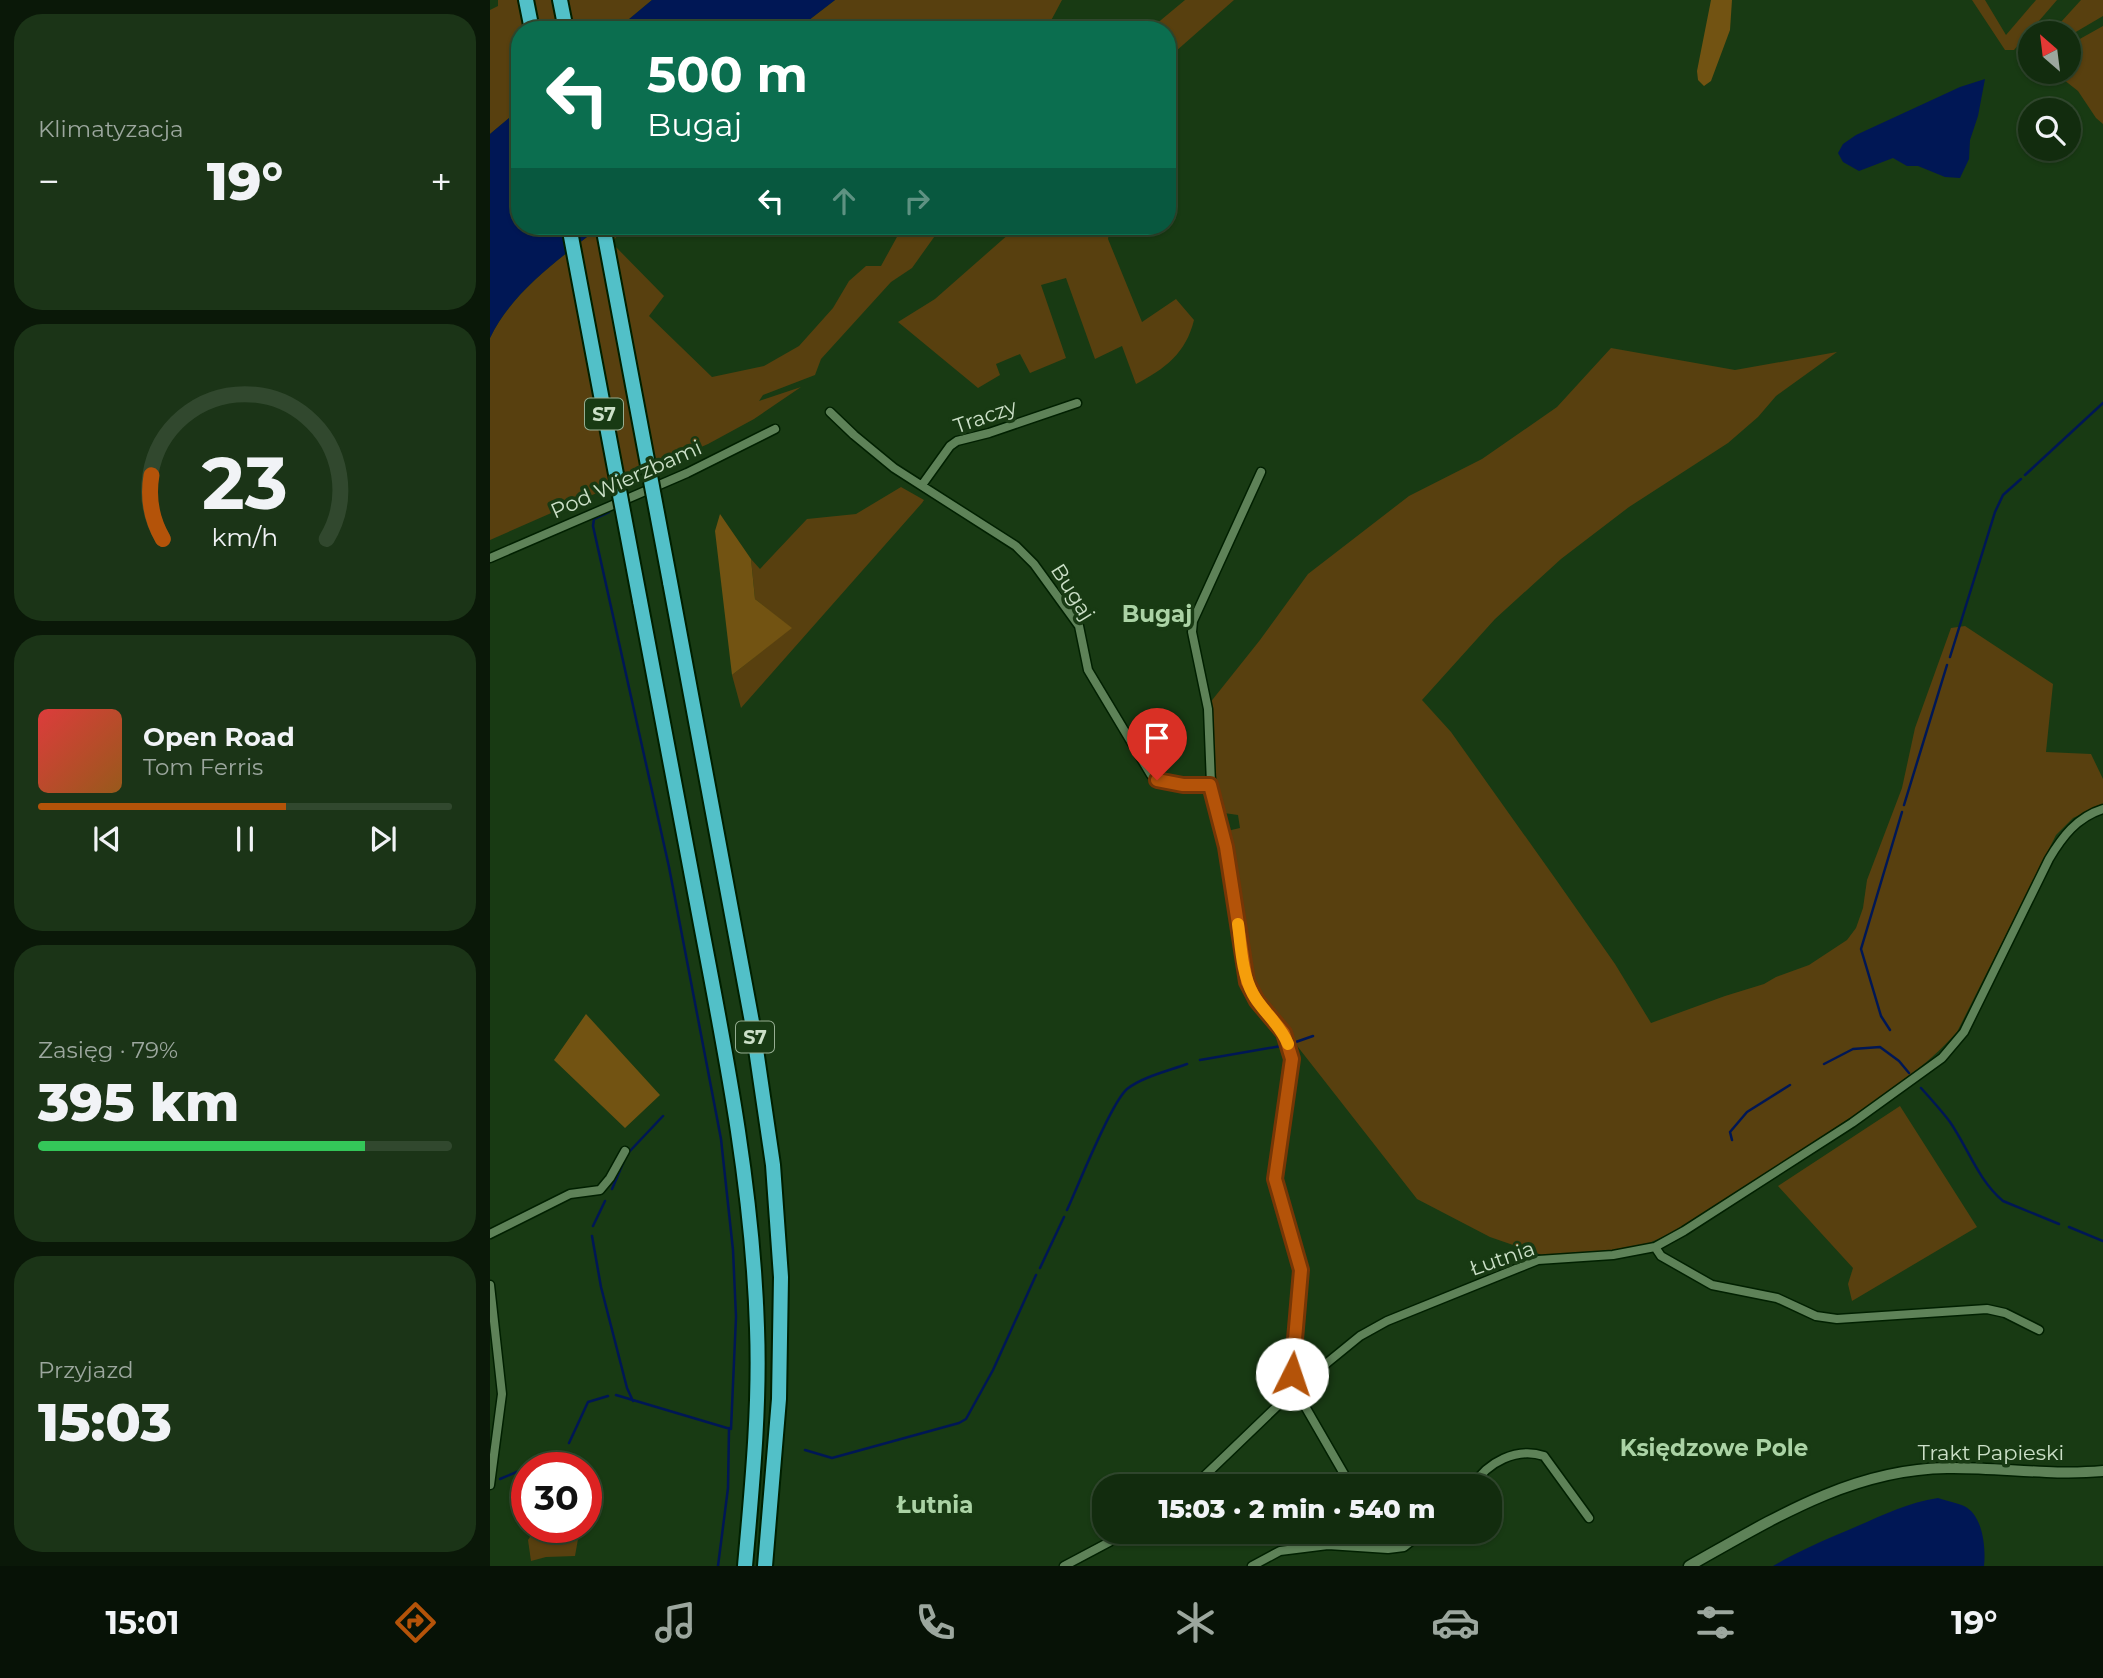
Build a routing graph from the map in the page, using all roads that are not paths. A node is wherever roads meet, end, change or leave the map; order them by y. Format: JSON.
{"nodes":[{"id":1,"x":526,"y":0,"type":"edge"},
{"id":2,"x":560,"y":0,"type":"edge"},
{"id":3,"x":530,"y":21,"type":"edge"},
{"id":4,"x":564,"y":21,"type":"edge"},
{"id":5,"x":571,"y":235,"type":"edge"},
{"id":6,"x":605,"y":235,"type":"edge"},
{"id":7,"x":1077,"y":403,"type":"dead end"},
{"id":8,"x":830,"y":412,"type":"dead end"},
{"id":9,"x":775,"y":429,"type":"dead end"},
{"id":10,"x":1261,"y":472,"type":"dead end"},
{"id":11,"x":922,"y":485,"type":"junction"},
{"id":12,"x":490,"y":558,"type":"edge"},
{"id":13,"x":1210,"y":785,"type":"junction"},
{"id":14,"x":2103,"y":809,"type":"edge"},
{"id":15,"x":625,"y":1151,"type":"dead end"},
{"id":16,"x":490,"y":1234,"type":"edge"},
{"id":17,"x":1655,"y":1247,"type":"junction"},
{"id":18,"x":490,"y":1285,"type":"edge"},
{"id":19,"x":2039,"y":1330,"type":"dead end"},
{"id":20,"x":1295,"y":1390,"type":"junction"},
{"id":21,"x":2103,"y":1471,"type":"edge"},
{"id":22,"x":1207,"y":1474,"type":"edge"},
{"id":23,"x":1344,"y":1474,"type":"edge"},
{"id":24,"x":1483,"y":1474,"type":"edge"},
{"id":25,"x":490,"y":1485,"type":"edge"},
{"id":26,"x":1589,"y":1518,"type":"dead end"},
{"id":27,"x":1105,"y":1544,"type":"edge"},
{"id":28,"x":1385,"y":1544,"type":"edge"},
{"id":29,"x":1409,"y":1544,"type":"edge"},
{"id":30,"x":1388,"y":1549,"type":"junction"},
{"id":31,"x":745,"y":1566,"type":"edge"},
{"id":32,"x":765,"y":1566,"type":"edge"},
{"id":33,"x":1064,"y":1566,"type":"edge"},
{"id":34,"x":1252,"y":1566,"type":"edge"},
{"id":35,"x":1689,"y":1566,"type":"edge"}],
"edges":[{"from":1,"to":3,"type":"highway"},
{"from":2,"to":4,"type":"highway"},
{"from":5,"to":31,"type":"highway","number":"S7","bridge":true},
{"from":6,"to":32,"type":"highway","number":"S7","bridge":true},
{"from":7,"to":11,"type":"street","name":"Traczy"},
{"from":8,"to":11,"type":"street","name":"Bugaj"},
{"from":9,"to":12,"type":"street","name":"Pod Wierzbami"},
{"from":10,"to":13,"type":"street"},
{"from":11,"to":13,"type":"street","name":"Bugaj"},
{"from":13,"to":20,"type":"street"},
{"from":14,"to":17,"type":"street","name":"Łutnia"},
{"from":15,"to":16,"type":"street"},
{"from":17,"to":19,"type":"street"},
{"from":17,"to":20,"type":"street","name":"Łutnia"},
{"from":18,"to":25,"type":"street"},
{"from":20,"to":22,"type":"street","name":"Łutnia"},
{"from":20,"to":23,"type":"street"},
{"from":21,"to":35,"type":"street","name":"Trakt Papieski"},
{"from":24,"to":26,"type":"street"},
{"from":27,"to":33,"type":"street"},
{"from":28,"to":30,"type":"street"},
{"from":29,"to":30,"type":"street"},
{"from":30,"to":34,"type":"street"}]}
